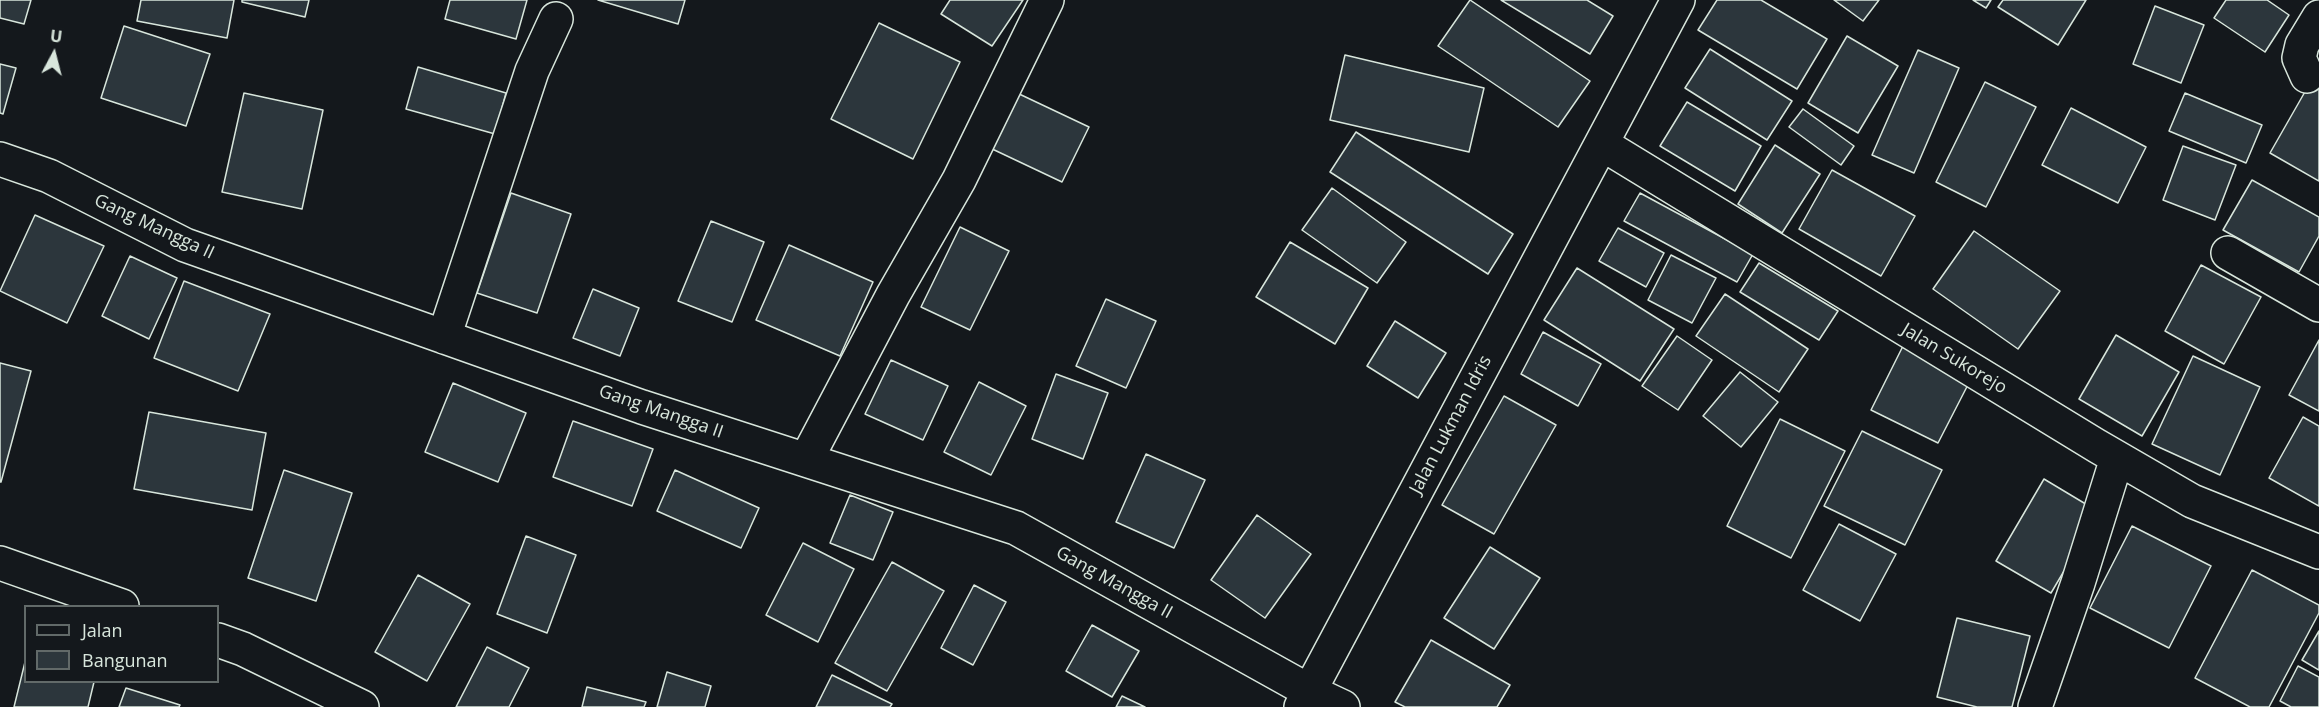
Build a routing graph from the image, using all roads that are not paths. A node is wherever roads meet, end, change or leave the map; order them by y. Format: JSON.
{"nodes":[{"id":1,"x":1047,"y":0,"type":"edge"},
{"id":2,"x":1678,"y":0,"type":"edge"},
{"id":3,"x":2319,"y":17,"type":"edge"},
{"id":4,"x":556,"y":19,"type":"dead end"},
{"id":5,"x":2307,"y":76,"type":"dead end"},
{"id":6,"x":1602,"y":144,"type":"junction"},
{"id":7,"x":0,"y":159,"type":"edge"},
{"id":8,"x":2228,"y":253,"type":"dead end"},
{"id":9,"x":2319,"y":305,"type":"edge"},
{"id":10,"x":444,"y":337,"type":"junction"},
{"id":11,"x":2117,"y":458,"type":"junction"},
{"id":12,"x":806,"y":460,"type":"junction"},
{"id":13,"x":2319,"y":552,"type":"edge"},
{"id":14,"x":0,"y":563,"type":"edge"},
{"id":15,"x":119,"y":605,"type":"edge"},
{"id":16,"x":219,"y":640,"type":"edge"},
{"id":17,"x":1305,"y":699,"type":"edge"},
{"id":18,"x":362,"y":707,"type":"edge"},
{"id":19,"x":1343,"y":707,"type":"edge"},
{"id":20,"x":2035,"y":707,"type":"edge"}],
"edges":[{"from":1,"to":12,"type":"street"},
{"from":2,"to":6,"type":"street","name":"Jalan Lukman Idris"},
{"from":3,"to":5,"type":"street"},
{"from":4,"to":10,"type":"street"},
{"from":6,"to":11,"type":"street","name":"Jalan Sukorejo"},
{"from":6,"to":17,"type":"street","name":"Jalan Lukman Idris"},
{"from":7,"to":10,"type":"street","name":"Gang Mangga II"},
{"from":8,"to":9,"type":"street"},
{"from":10,"to":12,"type":"street","name":"Gang Mangga II"},
{"from":11,"to":13,"type":"street","name":"Jalan Sukorejo"},
{"from":11,"to":20,"type":"street"},
{"from":12,"to":17,"type":"street","name":"Gang Mangga II"},
{"from":14,"to":15,"type":"street"},
{"from":16,"to":18,"type":"street"},
{"from":17,"to":19,"type":"street","name":"Gang Mangga II"}]}
